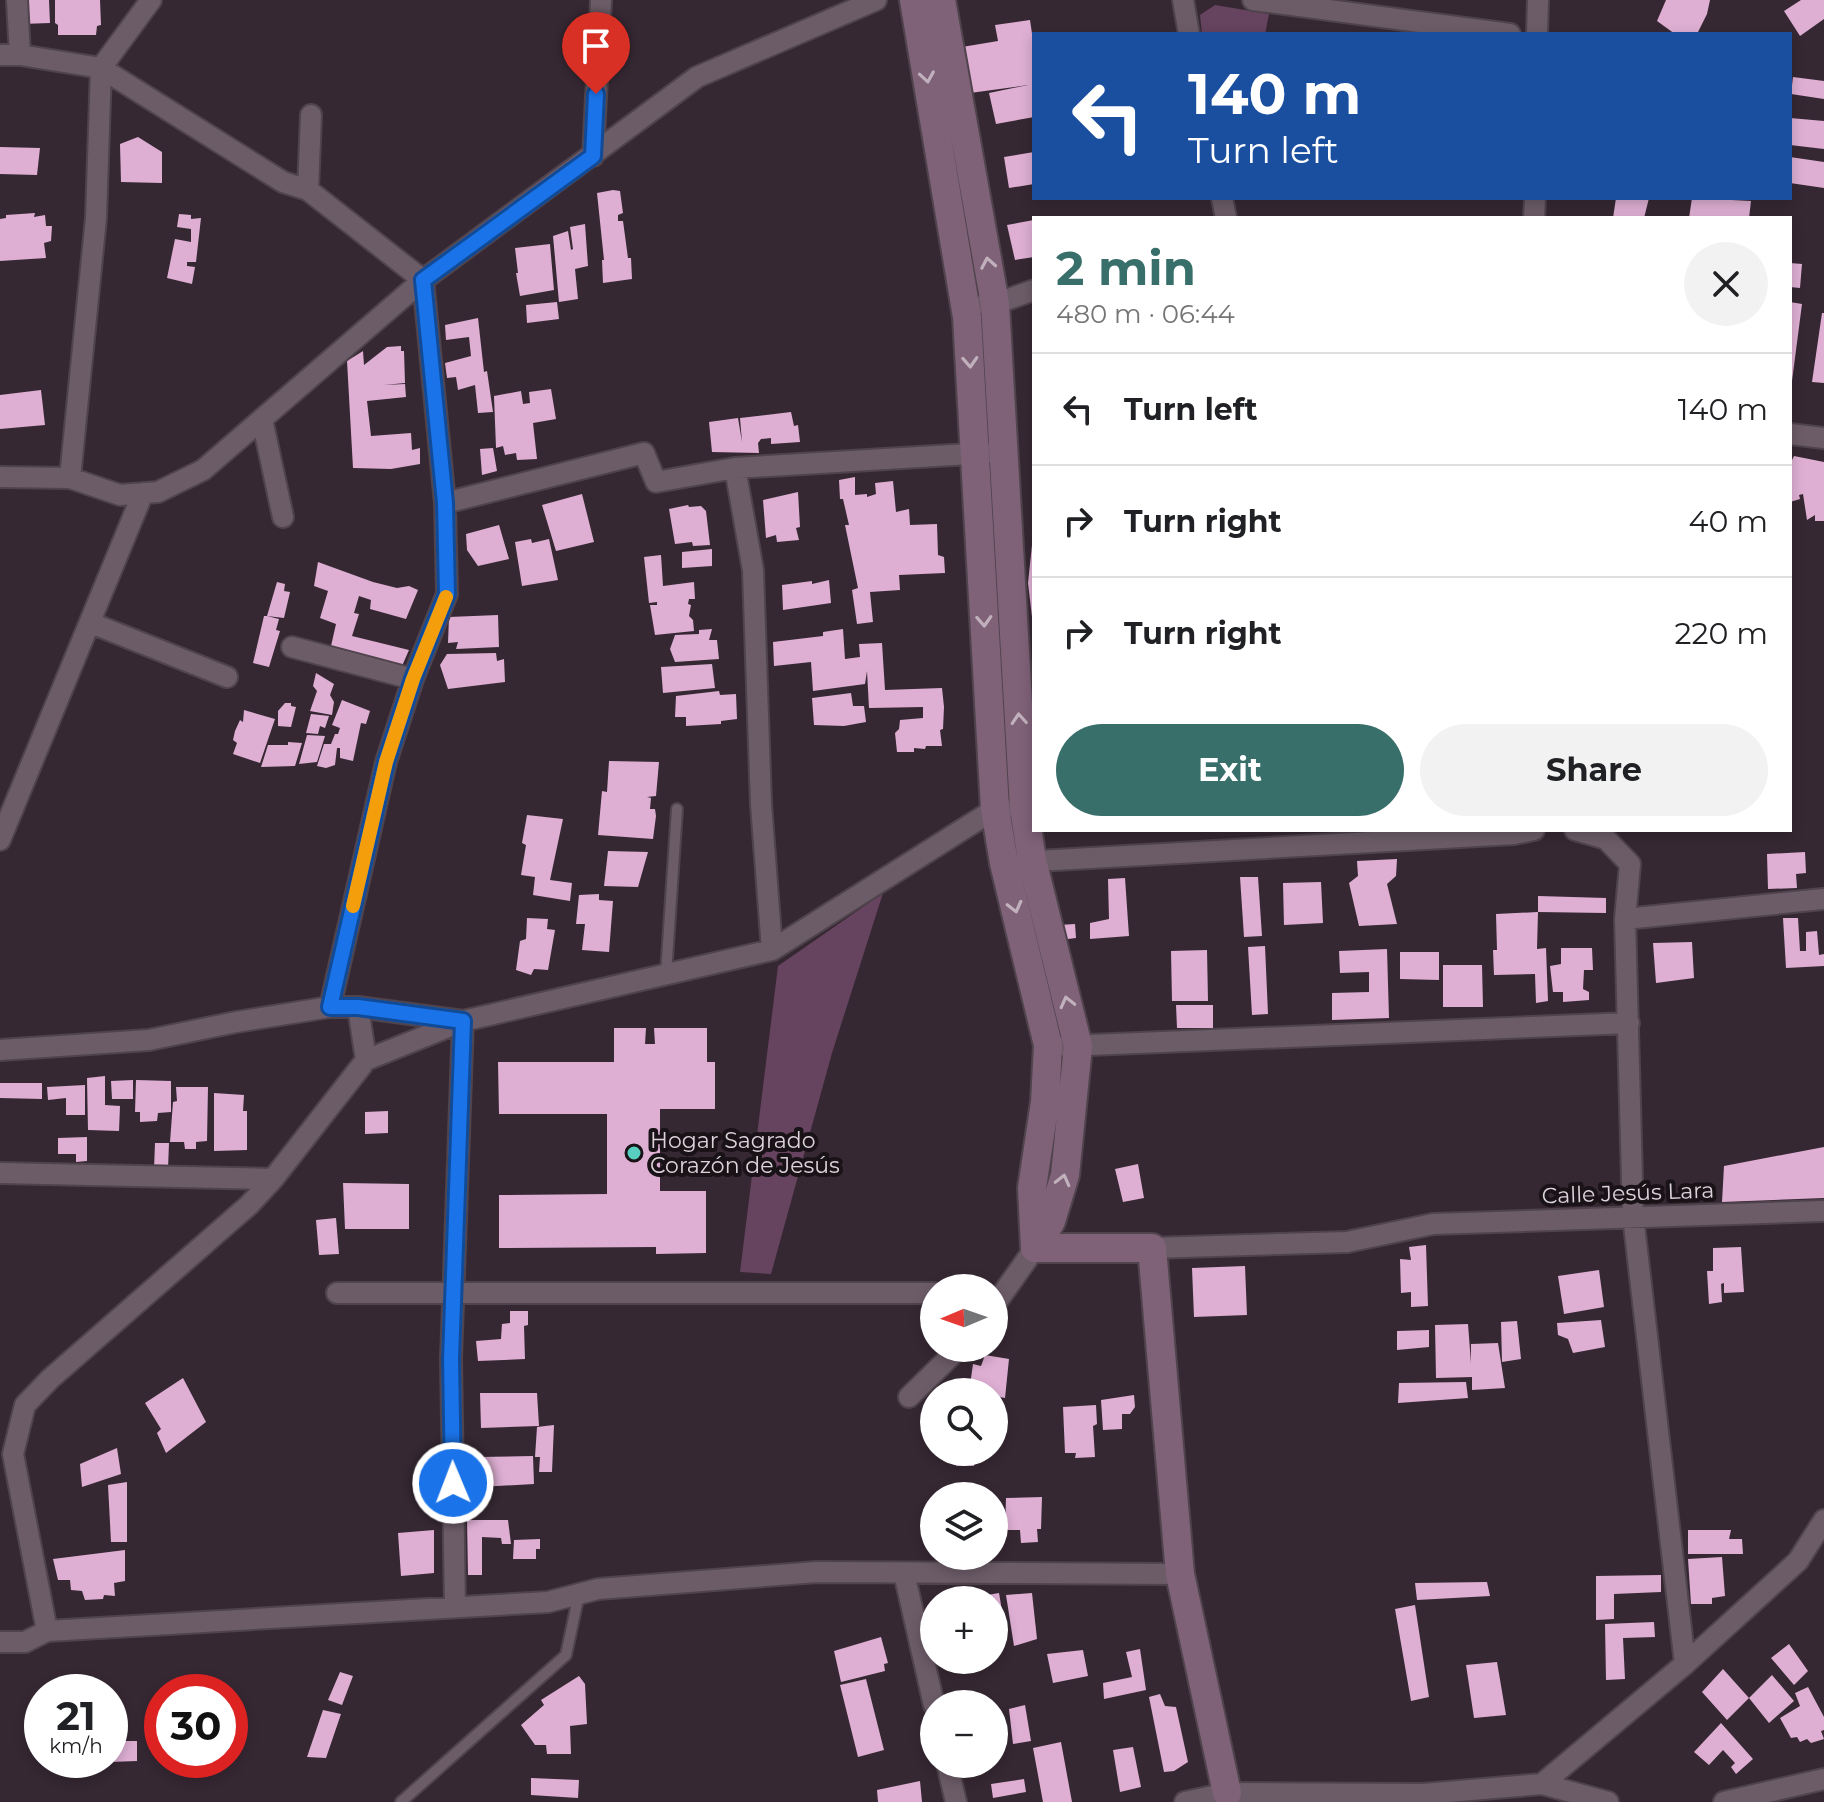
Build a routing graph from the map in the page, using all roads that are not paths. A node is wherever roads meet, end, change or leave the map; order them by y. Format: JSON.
{"nodes":[{"id":1,"x":17,"y":0,"type":"edge"},
{"id":2,"x":151,"y":0,"type":"edge"},
{"id":3,"x":601,"y":0,"type":"edge"},
{"id":4,"x":876,"y":0,"type":"edge"},
{"id":5,"x":914,"y":0,"type":"edge"},
{"id":6,"x":941,"y":0,"type":"edge"},
{"id":7,"x":1183,"y":0,"type":"edge"},
{"id":8,"x":1253,"y":0,"type":"edge"},
{"id":9,"x":1538,"y":0,"type":"edge"},
{"id":10,"x":1189,"y":32,"type":"edge"},
{"id":11,"x":1495,"y":32,"type":"edge"},
{"id":12,"x":1537,"y":32,"type":"edge"},
{"id":13,"x":10,"y":55,"type":"edge"},
{"id":14,"x":101,"y":68,"type":"junction"},
{"id":15,"x":311,"y":115,"type":"dead end"},
{"id":16,"x":593,"y":156,"type":"junction"},
{"id":17,"x":308,"y":190,"type":"junction"},
{"id":18,"x":423,"y":280,"type":"junction"},
{"id":19,"x":1032,"y":291,"type":"edge"},
{"id":20,"x":965,"y":304,"type":"junction"},
{"id":21,"x":995,"y":304,"type":"junction"},
{"id":22,"x":262,"y":419,"type":"junction"},
{"id":23,"x":1792,"y":434,"type":"edge"},
{"id":24,"x":1824,"y":438,"type":"edge"},
{"id":25,"x":989,"y":453,"type":"junction"},
{"id":26,"x":735,"y":468,"type":"junction"},
{"id":27,"x":0,"y":477,"type":"edge"},
{"id":28,"x":70,"y":478,"type":"junction"},
{"id":29,"x":143,"y":493,"type":"junction"},
{"id":30,"x":445,"y":503,"type":"junction"},
{"id":31,"x":283,"y":517,"type":"dead end"},
{"id":32,"x":91,"y":623,"type":"junction"},
{"id":33,"x":292,"y":647,"type":"dead end"},
{"id":34,"x":227,"y":677,"type":"dead end"},
{"id":35,"x":413,"y":679,"type":"junction"},
{"id":36,"x":1024,"y":808,"type":"junction"},
{"id":37,"x":677,"y":809,"type":"dead end"},
{"id":38,"x":995,"y":809,"type":"junction"},
{"id":39,"x":1513,"y":832,"type":"edge"},
{"id":40,"x":1582,"y":832,"type":"edge"},
{"id":41,"x":0,"y":840,"type":"edge"},
{"id":42,"x":1032,"y":860,"type":"junction"},
{"id":43,"x":1004,"y":863,"type":"junction"},
{"id":44,"x":1823,"y":899,"type":"edge"},
{"id":45,"x":1625,"y":919,"type":"junction"},
{"id":46,"x":772,"y":950,"type":"junction"},
{"id":47,"x":666,"y":976,"type":"junction"},
{"id":48,"x":330,"y":1007,"type":"junction"},
{"id":49,"x":358,"y":1007,"type":"junction"},
{"id":50,"x":463,"y":1021,"type":"junction"},
{"id":51,"x":1629,"y":1023,"type":"junction"},
{"id":52,"x":1048,"y":1045,"type":"junction"},
{"id":53,"x":1078,"y":1046,"type":"junction"},
{"id":54,"x":0,"y":1050,"type":"edge"},
{"id":55,"x":366,"y":1060,"type":"junction"},
{"id":56,"x":0,"y":1173,"type":"edge"},
{"id":57,"x":273,"y":1179,"type":"junction"},
{"id":58,"x":1824,"y":1211,"type":"edge"},
{"id":59,"x":1633,"y":1216,"type":"junction"},
{"id":60,"x":1035,"y":1248,"type":"junction"},
{"id":61,"x":1152,"y":1248,"type":"junction"},
{"id":62,"x":1008,"y":1283,"type":"edge"},
{"id":63,"x":337,"y":1293,"type":"dead end"},
{"id":64,"x":454,"y":1293,"type":"junction"},
{"id":65,"x":920,"y":1293,"type":"edge"},
{"id":66,"x":945,"y":1362,"type":"edge"},
{"id":67,"x":909,"y":1397,"type":"dead end"},
{"id":68,"x":1824,"y":1520,"type":"edge"},
{"id":69,"x":904,"y":1573,"type":"junction"},
{"id":70,"x":1180,"y":1574,"type":"junction"},
{"id":71,"x":579,"y":1594,"type":"junction"},
{"id":72,"x":455,"y":1607,"type":"junction"},
{"id":73,"x":47,"y":1631,"type":"junction"},
{"id":74,"x":0,"y":1642,"type":"edge"},
{"id":75,"x":1685,"y":1664,"type":"junction"},
{"id":76,"x":931,"y":1690,"type":"edge"},
{"id":77,"x":950,"y":1778,"type":"edge"},
{"id":78,"x":1824,"y":1779,"type":"edge"},
{"id":79,"x":1542,"y":1784,"type":"junction"},
{"id":80,"x":1238,"y":1796,"type":"edge"},
{"id":81,"x":1736,"y":1800,"type":"edge"},
{"id":82,"x":401,"y":1802,"type":"edge"},
{"id":83,"x":956,"y":1802,"type":"edge"},
{"id":84,"x":1185,"y":1802,"type":"edge"},
{"id":85,"x":1608,"y":1802,"type":"edge"}],
"edges":[{"from":1,"to":13,"type":"street"},
{"from":2,"to":14,"type":"street"},
{"from":3,"to":16,"type":"street"},
{"from":4,"to":16,"type":"street"},
{"from":5,"to":20,"type":"street","one_way":true},
{"from":21,"to":6,"type":"street","one_way":true},
{"from":7,"to":10,"type":"street"},
{"from":8,"to":11,"type":"street"},
{"from":9,"to":12,"type":"street"},
{"from":13,"to":14,"type":"street"},
{"from":14,"to":17,"type":"street"},
{"from":14,"to":28,"type":"street"},
{"from":15,"to":17,"type":"street"},
{"from":16,"to":18,"type":"street"},
{"from":17,"to":18,"type":"street"},
{"from":18,"to":22,"type":"street"},
{"from":18,"to":30,"type":"street"},
{"from":19,"to":21,"type":"street"},
{"from":20,"to":21,"type":"street"},
{"from":20,"to":25,"type":"street","one_way":true},
{"from":21,"to":25,"type":"street"},
{"from":22,"to":29,"type":"street"},
{"from":22,"to":31,"type":"street"},
{"from":23,"to":24,"type":"street"},
{"from":25,"to":26,"type":"street"},
{"from":36,"to":25,"type":"street","one_way":true},
{"from":25,"to":38,"type":"street","one_way":true},
{"from":26,"to":30,"type":"street"},
{"from":26,"to":46,"type":"street"},
{"from":27,"to":28,"type":"street"},
{"from":28,"to":29,"type":"street"},
{"from":29,"to":32,"type":"street"},
{"from":30,"to":35,"type":"street"},
{"from":32,"to":34,"type":"street"},
{"from":32,"to":41,"type":"street"},
{"from":33,"to":35,"type":"street"},
{"from":35,"to":48,"type":"street"},
{"from":36,"to":38,"type":"street"},
{"from":36,"to":42,"type":"street"},
{"from":37,"to":47,"type":"lane"},
{"from":38,"to":43,"type":"street"},
{"from":38,"to":46,"type":"street"},
{"from":39,"to":42,"type":"street"},
{"from":40,"to":45,"type":"street"},
{"from":42,"to":43,"type":"street"},
{"from":53,"to":42,"type":"street","one_way":true},
{"from":43,"to":52,"type":"street","one_way":true},
{"from":44,"to":45,"type":"street"},
{"from":45,"to":51,"type":"street"},
{"from":46,"to":47,"type":"street"},
{"from":47,"to":50,"type":"street"},
{"from":48,"to":49,"type":"street"},
{"from":48,"to":54,"type":"street"},
{"from":49,"to":50,"type":"street"},
{"from":49,"to":55,"type":"street"},
{"from":50,"to":55,"type":"street"},
{"from":50,"to":64,"type":"street"},
{"from":51,"to":53,"type":"street"},
{"from":51,"to":59,"type":"street"},
{"from":52,"to":53,"type":"street"},
{"from":52,"to":60,"type":"street"},
{"from":60,"to":53,"type":"street","one_way":true},
{"from":55,"to":57,"type":"street"},
{"from":56,"to":57,"type":"street"},
{"from":57,"to":73,"type":"street"},
{"from":58,"to":59,"type":"street","name":"Calle Jesús Lara"},
{"from":59,"to":61,"type":"street","name":"Calle Jesús Lara"},
{"from":59,"to":75,"type":"street"},
{"from":60,"to":61,"type":"street"},
{"from":60,"to":62,"type":"street"},
{"from":61,"to":70,"type":"street"},
{"from":63,"to":64,"type":"street"},
{"from":64,"to":65,"type":"street"},
{"from":64,"to":72,"type":"street"},
{"from":66,"to":67,"type":"street"},
{"from":68,"to":75,"type":"street"},
{"from":69,"to":70,"type":"street"},
{"from":69,"to":71,"type":"street"},
{"from":69,"to":76,"type":"street"},
{"from":70,"to":80,"type":"street"},
{"from":71,"to":72,"type":"street"},
{"from":71,"to":82,"type":"lane"},
{"from":72,"to":73,"type":"street"},
{"from":73,"to":74,"type":"street"},
{"from":75,"to":79,"type":"street"},
{"from":77,"to":83,"type":"street"},
{"from":78,"to":81,"type":"street"},
{"from":79,"to":80,"type":"street"},
{"from":79,"to":85,"type":"street"},
{"from":80,"to":84,"type":"street"}]}
